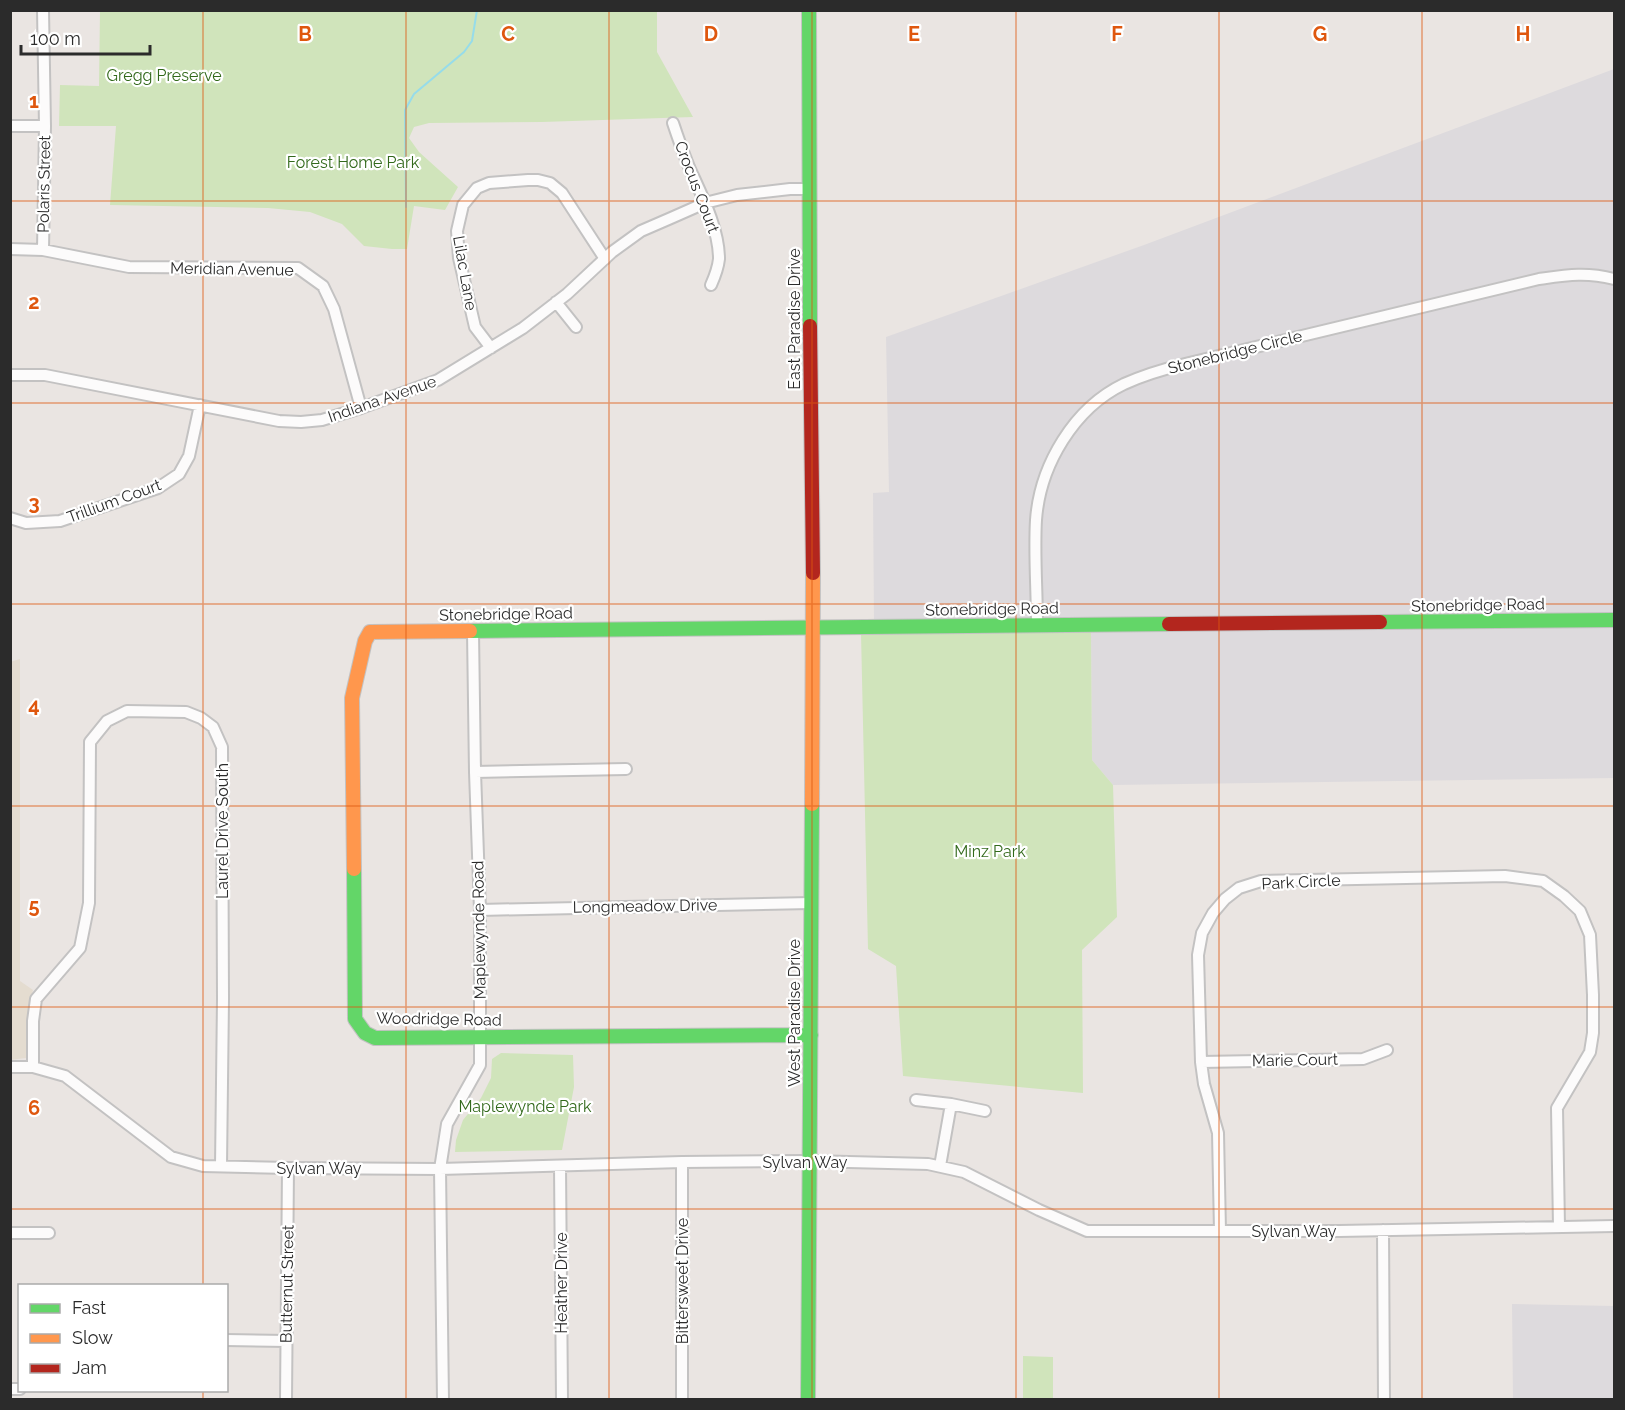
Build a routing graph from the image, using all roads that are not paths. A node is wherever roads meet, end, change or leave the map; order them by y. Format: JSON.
{"nodes":[{"id":1,"x":43,"y":10,"type":"edge"},
{"id":2,"x":809,"y":10,"type":"edge"},
{"id":3,"x":673,"y":123,"type":"dead end"},
{"id":4,"x":10,"y":126,"type":"edge"},
{"id":5,"x":45,"y":126,"type":"junction"},
{"id":6,"x":809,"y":189,"type":"junction"},
{"id":7,"x":705,"y":203,"type":"junction"},
{"id":8,"x":10,"y":249,"type":"edge"},
{"id":9,"x":43,"y":250,"type":"junction"},
{"id":10,"x":605,"y":259,"type":"junction"},
{"id":11,"x":1614,"y":279,"type":"edge"},
{"id":12,"x":711,"y":285,"type":"dead end"},
{"id":13,"x":556,"y":302,"type":"junction"},
{"id":14,"x":576,"y":327,"type":"dead end"},
{"id":15,"x":490,"y":348,"type":"junction"},
{"id":16,"x":10,"y":375,"type":"edge"},
{"id":17,"x":200,"y":405,"type":"junction"},
{"id":18,"x":361,"y":408,"type":"junction"},
{"id":19,"x":10,"y":518,"type":"edge"},
{"id":20,"x":1614,"y":620,"type":"edge"},
{"id":21,"x":1037,"y":625,"type":"junction"},
{"id":22,"x":813,"y":627,"type":"junction"},
{"id":23,"x":370,"y":632,"type":"joint"},
{"id":24,"x":474,"y":632,"type":"junction"},
{"id":25,"x":626,"y":769,"type":"dead end"},
{"id":26,"x":475,"y":772,"type":"junction"},
{"id":27,"x":811,"y":903,"type":"junction"},
{"id":28,"x":480,"y":910,"type":"junction"},
{"id":29,"x":811,"y":1035,"type":"junction"},
{"id":30,"x":479,"y":1037,"type":"junction"},
{"id":31,"x":1387,"y":1050,"type":"dead end"},
{"id":32,"x":1201,"y":1062,"type":"junction"},
{"id":33,"x":10,"y":1067,"type":"edge"},
{"id":34,"x":33,"y":1067,"type":"junction"},
{"id":35,"x":916,"y":1100,"type":"dead end"},
{"id":36,"x":951,"y":1104,"type":"junction"},
{"id":37,"x":985,"y":1111,"type":"dead end"},
{"id":38,"x":809,"y":1161,"type":"junction"},
{"id":39,"x":682,"y":1162,"type":"junction"},
{"id":40,"x":221,"y":1166,"type":"junction"},
{"id":41,"x":560,"y":1166,"type":"junction"},
{"id":42,"x":940,"y":1166,"type":"junction"},
{"id":43,"x":288,"y":1168,"type":"junction"},
{"id":44,"x":440,"y":1169,"type":"junction"},
{"id":45,"x":1614,"y":1226,"type":"edge"},
{"id":46,"x":1559,"y":1227,"type":"junction"},
{"id":47,"x":1383,"y":1230,"type":"junction"},
{"id":48,"x":1220,"y":1231,"type":"junction"},
{"id":49,"x":10,"y":1233,"type":"edge"},
{"id":50,"x":49,"y":1233,"type":"dead end"},
{"id":51,"x":228,"y":1340,"type":"edge"},
{"id":52,"x":287,"y":1341,"type":"junction"},
{"id":53,"x":286,"y":1400,"type":"edge"},
{"id":54,"x":443,"y":1400,"type":"edge"},
{"id":55,"x":562,"y":1400,"type":"edge"},
{"id":56,"x":682,"y":1400,"type":"edge"},
{"id":57,"x":808,"y":1400,"type":"edge"},
{"id":58,"x":1384,"y":1400,"type":"edge"}],
"edges":[{"from":1,"to":5,"type":"street","name":"Polaris Street"},
{"from":2,"to":6,"type":"street","name":"East Paradise Drive"},
{"from":3,"to":7,"type":"street","name":"Crocus Court"},
{"from":4,"to":5,"type":"street"},
{"from":5,"to":9,"type":"street","name":"Polaris Street"},
{"from":6,"to":7,"type":"street","name":"Indiana Avenue"},
{"from":6,"to":22,"type":"street","name":"East Paradise Drive"},
{"from":7,"to":10,"type":"street","name":"Indiana Avenue"},
{"from":7,"to":12,"type":"street","name":"Crocus Court"},
{"from":8,"to":9,"type":"street","name":"Meridian Avenue"},
{"from":9,"to":18,"type":"street","name":"Meridian Avenue"},
{"from":10,"to":13,"type":"street","name":"Indiana Avenue"},
{"from":10,"to":15,"type":"street","name":"Lilac Lane"},
{"from":11,"to":21,"type":"street","name":"Stonebridge Circle"},
{"from":13,"to":14,"type":"street"},
{"from":13,"to":15,"type":"street","name":"Indiana Avenue"},
{"from":15,"to":18,"type":"street","name":"Indiana Avenue"},
{"from":16,"to":17,"type":"street","name":"Indiana Avenue"},
{"from":17,"to":18,"type":"street","name":"Indiana Avenue"},
{"from":17,"to":19,"type":"street","name":"Trillium Court"},
{"from":20,"to":21,"type":"street","name":"Stonebridge Road"},
{"from":21,"to":22,"type":"street","name":"Stonebridge Road"},
{"from":22,"to":24,"type":"street","name":"Stonebridge Road"},
{"from":22,"to":27,"type":"street","name":"West Paradise Drive"},
{"from":23,"to":24,"type":"street","name":"Stonebridge Road"},
{"from":23,"to":30,"type":"street","name":"Woodridge Road"},
{"from":24,"to":26,"type":"street","name":"Maplewynde Road"},
{"from":25,"to":26,"type":"street"},
{"from":26,"to":28,"type":"street","name":"Maplewynde Road"},
{"from":27,"to":28,"type":"street","name":"Longmeadow Drive"},
{"from":27,"to":29,"type":"street","name":"West Paradise Drive"},
{"from":28,"to":30,"type":"street","name":"Maplewynde Road"},
{"from":29,"to":30,"type":"street","name":"Woodridge Road"},
{"from":29,"to":38,"type":"street","name":"West Paradise Drive"},
{"from":30,"to":44,"type":"street","name":"Maplewynde Road"},
{"from":31,"to":32,"type":"street","name":"Marie Court"},
{"from":32,"to":46,"type":"street","name":"Park Circle"},
{"from":32,"to":48,"type":"street","name":"Park Circle"},
{"from":33,"to":34,"type":"street","name":"Sylvan Way"},
{"from":34,"to":40,"type":"street","name":"Sylvan Way"},
{"from":34,"to":40,"type":"street","name":"Laurel Drive South"},
{"from":35,"to":36,"type":"street"},
{"from":36,"to":37,"type":"street"},
{"from":36,"to":42,"type":"street"},
{"from":38,"to":39,"type":"street","name":"Sylvan Way"},
{"from":38,"to":42,"type":"street","name":"Sylvan Way"},
{"from":38,"to":57,"type":"street","name":"West Paradise Drive"},
{"from":39,"to":41,"type":"street","name":"Sylvan Way"},
{"from":39,"to":56,"type":"street","name":"Bittersweet Drive"},
{"from":40,"to":43,"type":"street","name":"Sylvan Way"},
{"from":41,"to":44,"type":"street","name":"Sylvan Way"},
{"from":41,"to":55,"type":"street","name":"Heather Drive"},
{"from":42,"to":48,"type":"street","name":"Sylvan Way"},
{"from":43,"to":44,"type":"street","name":"Sylvan Way"},
{"from":43,"to":52,"type":"street","name":"Butternut Street"},
{"from":44,"to":54,"type":"street","name":"Maplewynde Road"},
{"from":45,"to":46,"type":"street","name":"Sylvan Way"},
{"from":46,"to":47,"type":"street","name":"Sylvan Way"},
{"from":47,"to":48,"type":"street","name":"Sylvan Way"},
{"from":47,"to":58,"type":"street"},
{"from":49,"to":50,"type":"street"},
{"from":51,"to":52,"type":"street"},
{"from":52,"to":53,"type":"street","name":"Butternut Street"}]}
